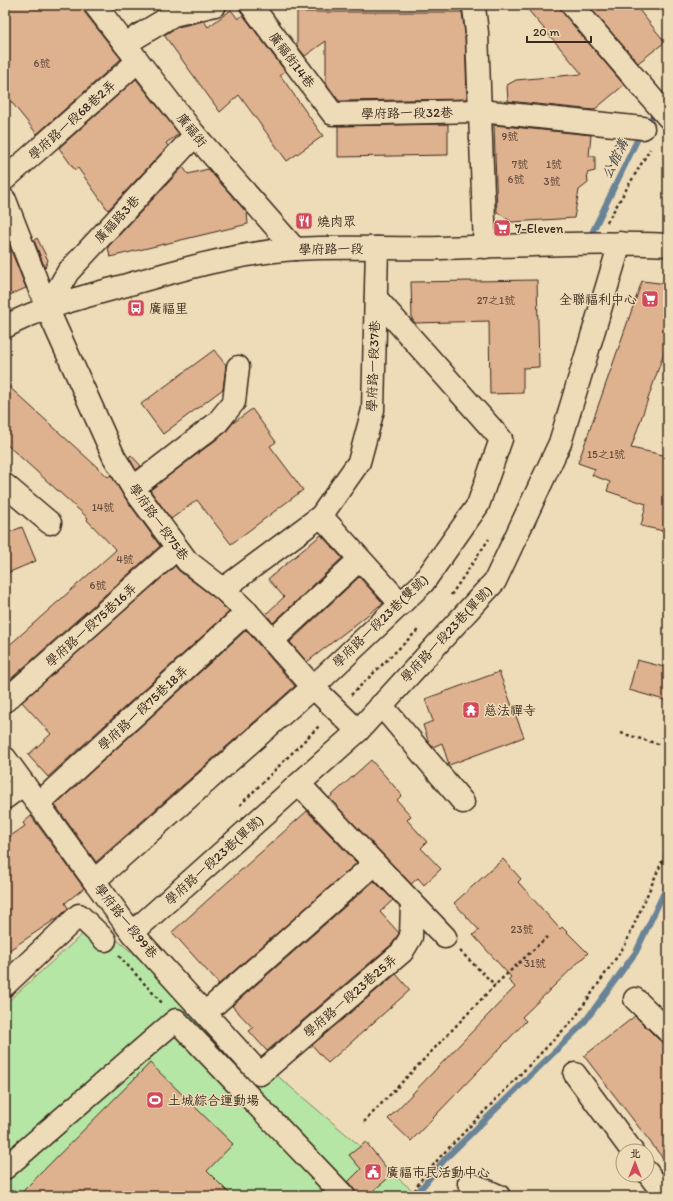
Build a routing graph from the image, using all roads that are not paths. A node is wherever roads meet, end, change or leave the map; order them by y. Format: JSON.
{"nodes":[{"id":1,"x":95,"y":5,"type":"edge"},
{"id":2,"x":215,"y":5,"type":"edge"},
{"id":3,"x":251,"y":5,"type":"edge"},
{"id":4,"x":572,"y":5,"type":"edge"},
{"id":5,"x":473,"y":6,"type":"edge"},
{"id":6,"x":125,"y":44,"type":"junction"},
{"id":7,"x":138,"y":61,"type":"junction"},
{"id":8,"x":480,"y":111,"type":"junction"},
{"id":9,"x":333,"y":114,"type":"joint"},
{"id":10,"x":668,"y":117,"type":"edge"},
{"id":11,"x":643,"y":128,"type":"dead end"},
{"id":12,"x":195,"y":135,"type":"junction"},
{"id":13,"x":5,"y":180,"type":"edge"},
{"id":14,"x":5,"y":200,"type":"edge"},
{"id":15,"x":620,"y":243,"type":"junction"},
{"id":16,"x":668,"y":245,"type":"edge"},
{"id":17,"x":485,"y":247,"type":"junction"},
{"id":18,"x":377,"y":248,"type":"junction"},
{"id":19,"x":295,"y":249,"type":"junction"},
{"id":20,"x":376,"y":298,"type":"junction"},
{"id":21,"x":47,"y":308,"type":"junction"},
{"id":22,"x":5,"y":326,"type":"edge"},
{"id":23,"x":238,"y":367,"type":"dead end"},
{"id":24,"x":5,"y":485,"type":"edge"},
{"id":25,"x":133,"y":488,"type":"junction"},
{"id":26,"x":321,"y":516,"type":"junction"},
{"id":27,"x":50,"y":523,"type":"dead end"},
{"id":28,"x":177,"y":548,"type":"junction"},
{"id":29,"x":360,"y":559,"type":"junction"},
{"id":30,"x":223,"y":589,"type":"junction"},
{"id":31,"x":401,"y":604,"type":"junction"},
{"id":32,"x":247,"y":612,"type":"junction"},
{"id":33,"x":272,"y":641,"type":"junction"},
{"id":34,"x":313,"y":687,"type":"junction"},
{"id":35,"x":5,"y":701,"type":"edge"},
{"id":36,"x":381,"y":705,"type":"junction"},
{"id":37,"x":358,"y":732,"type":"junction"},
{"id":38,"x":5,"y":758,"type":"edge"},
{"id":39,"x":24,"y":784,"type":"junction"},
{"id":40,"x":299,"y":784,"type":"junction"},
{"id":41,"x":5,"y":798,"type":"edge"},
{"id":42,"x":462,"y":802,"type":"dead end"},
{"id":43,"x":38,"y":804,"type":"junction"},
{"id":44,"x":374,"y":864,"type":"junction"},
{"id":45,"x":94,"y":881,"type":"junction"},
{"id":46,"x":412,"y":903,"type":"junction"},
{"id":47,"x":132,"y":933,"type":"junction"},
{"id":48,"x":445,"y":937,"type":"road end"},
{"id":49,"x":105,"y":940,"type":"dead end"},
{"id":50,"x":5,"y":985,"type":"edge"},
{"id":51,"x":635,"y":998,"type":"dead end"},
{"id":52,"x":205,"y":1013,"type":"junction"},
{"id":53,"x":668,"y":1031,"type":"edge"},
{"id":54,"x":260,"y":1074,"type":"joint"},
{"id":55,"x":575,"y":1074,"type":"dead end"},
{"id":56,"x":626,"y":1143,"type":"edge"},
{"id":57,"x":5,"y":1168,"type":"edge"},
{"id":58,"x":469,"y":1183,"type":"dead end"},
{"id":59,"x":655,"y":1183,"type":"edge"},
{"id":60,"x":344,"y":1196,"type":"edge"},
{"id":61,"x":499,"y":1196,"type":"edge"},
{"id":62,"x":665,"y":1196,"type":"edge"}],
"edges":[{"from":1,"to":6,"type":"street","name":"廣福街"},
{"from":2,"to":6,"type":"street"},
{"from":3,"to":9,"type":"street","name":"廣福街14巷"},
{"from":4,"to":10,"type":"street"},
{"from":5,"to":8,"type":"street"},
{"from":6,"to":7,"type":"street","name":"廣福街"},
{"from":7,"to":12,"type":"street","name":"廣福街"},
{"from":7,"to":13,"type":"street","name":"學府路一段68巷2弄"},
{"from":8,"to":9,"type":"street","name":"學府路一段32巷"},
{"from":8,"to":11,"type":"street","name":"學府路一段32巷"},
{"from":8,"to":17,"type":"street"},
{"from":12,"to":19,"type":"street","name":"廣福街"},
{"from":12,"to":21,"type":"street","name":"廣福路3巷"},
{"from":14,"to":21,"type":"street","name":"學府路一段75巷"},
{"from":15,"to":16,"type":"street","name":"學府路一段"},
{"from":15,"to":17,"type":"street","name":"學府路一段"},
{"from":15,"to":36,"type":"street","name":"學府路一段23巷(單號)"},
{"from":17,"to":18,"type":"street","name":"學府路一段"},
{"from":18,"to":19,"type":"street","name":"學府路一段"},
{"from":18,"to":20,"type":"street","name":"學府路一段37巷"},
{"from":19,"to":21,"type":"street","name":"學府路一段"},
{"from":20,"to":26,"type":"street","name":"學府路一段37巷"},
{"from":20,"to":31,"type":"street","name":"學府路一段23巷(雙號)"},
{"from":21,"to":22,"type":"street","name":"學府路一段"},
{"from":21,"to":25,"type":"street","name":"學府路一段75巷"},
{"from":23,"to":25,"type":"street"},
{"from":24,"to":27,"type":"street"},
{"from":25,"to":28,"type":"street","name":"學府路一段75巷"},
{"from":26,"to":29,"type":"street"},
{"from":26,"to":30,"type":"street","name":"學府路一段37巷"},
{"from":28,"to":30,"type":"street","name":"學府路一段75巷"},
{"from":28,"to":35,"type":"street","name":"學府路一段75巷16弄"},
{"from":29,"to":31,"type":"street"},
{"from":29,"to":33,"type":"street"},
{"from":30,"to":32,"type":"street","name":"學府路一段75巷"},
{"from":31,"to":34,"type":"street","name":"學府路一段23巷(雙號)"},
{"from":32,"to":33,"type":"street","name":"學府路一段75巷"},
{"from":32,"to":43,"type":"street","name":"學府路一段75巷18弄"},
{"from":33,"to":34,"type":"street","name":"學府路一段75巷"},
{"from":34,"to":37,"type":"street","name":"學府路一段75巷"},
{"from":34,"to":45,"type":"street","name":"學府路一段23巷(雙號)"},
{"from":36,"to":37,"type":"street","name":"學府路一段23巷(單號)"},
{"from":36,"to":42,"type":"street"},
{"from":37,"to":40,"type":"street","name":"學府路一段23巷(單號)"},
{"from":38,"to":39,"type":"street","name":"學府路一段99巷"},
{"from":39,"to":41,"type":"street"},
{"from":39,"to":43,"type":"street","name":"學府路一段99巷"},
{"from":40,"to":44,"type":"street"},
{"from":40,"to":47,"type":"street","name":"學府路一段23巷(單號)"},
{"from":43,"to":45,"type":"street","name":"學府路一段99巷"},
{"from":44,"to":46,"type":"street"},
{"from":44,"to":52,"type":"street"},
{"from":45,"to":47,"type":"street","name":"學府路一段99巷"},
{"from":46,"to":48,"type":"street"},
{"from":46,"to":54,"type":"street","name":"學府路一段23巷25弄"},
{"from":47,"to":52,"type":"street","name":"學府路一段99巷"},
{"from":49,"to":50,"type":"street"},
{"from":51,"to":53,"type":"street"},
{"from":52,"to":54,"type":"street","name":"學府路一段99巷"},
{"from":55,"to":56,"type":"street"},
{"from":57,"to":60,"type":"street"},
{"from":58,"to":61,"type":"street"},
{"from":59,"to":62,"type":"street"}]}
